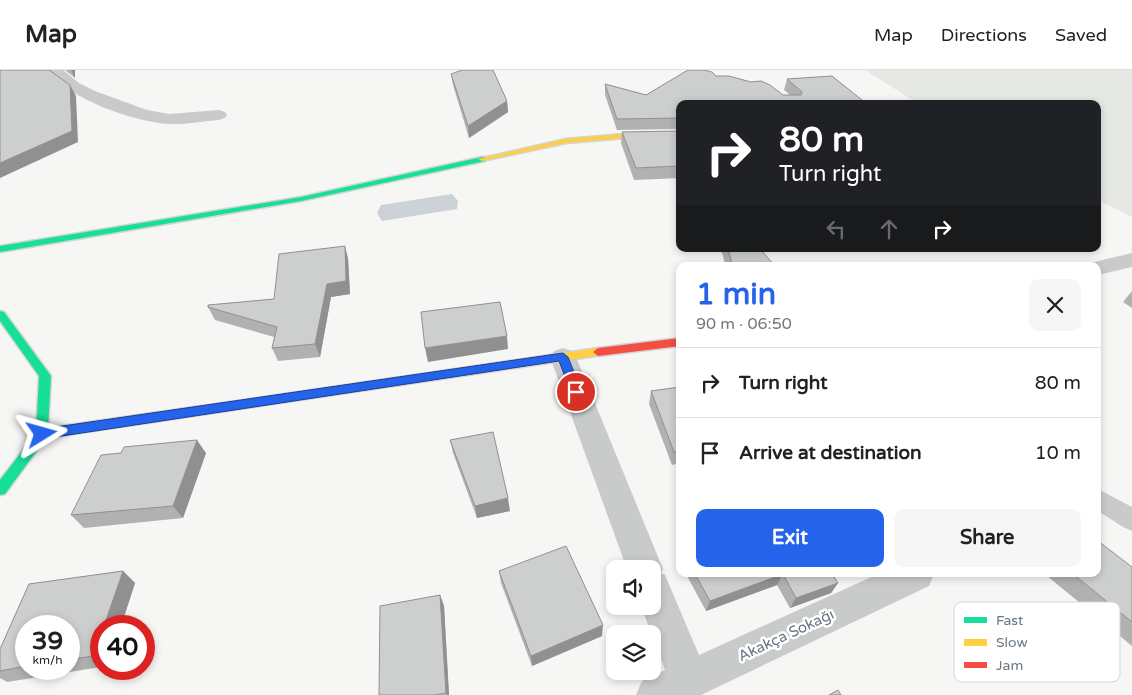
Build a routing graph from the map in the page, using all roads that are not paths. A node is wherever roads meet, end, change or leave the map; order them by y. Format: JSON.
{"nodes":[{"id":1,"x":55,"y":70,"type":"edge"},
{"id":2,"x":219,"y":115,"type":"dead end"},
{"id":3,"x":676,"y":136,"type":"edge"},
{"id":4,"x":0,"y":249,"type":"edge"},
{"id":5,"x":1132,"y":260,"type":"edge"},
{"id":6,"x":1101,"y":267,"type":"edge"},
{"id":7,"x":0,"y":314,"type":"edge"},
{"id":8,"x":676,"y":343,"type":"edge"},
{"id":9,"x":563,"y":357,"type":"junction"},
{"id":10,"x":42,"y":434,"type":"junction"},
{"id":11,"x":0,"y":490,"type":"edge"},
{"id":12,"x":1101,"y":501,"type":"edge"},
{"id":13,"x":1132,"y":520,"type":"edge"},
{"id":14,"x":642,"y":560,"type":"edge"},
{"id":15,"x":910,"y":577,"type":"edge"},
{"id":16,"x":658,"y":615,"type":"edge"},
{"id":17,"x":672,"y":688,"type":"edge"}],
"edges":[{"from":1,"to":2,"type":"street"},
{"from":3,"to":4,"type":"street"},
{"from":5,"to":6,"type":"street"},
{"from":7,"to":10,"type":"street"},
{"from":8,"to":9,"type":"street"},
{"from":9,"to":10,"type":"street"},
{"from":9,"to":14,"type":"street"},
{"from":10,"to":11,"type":"street"},
{"from":12,"to":13,"type":"lane"},
{"from":15,"to":17,"type":"street","name":"Akakça Sokağı"},
{"from":16,"to":17,"type":"street"}]}
